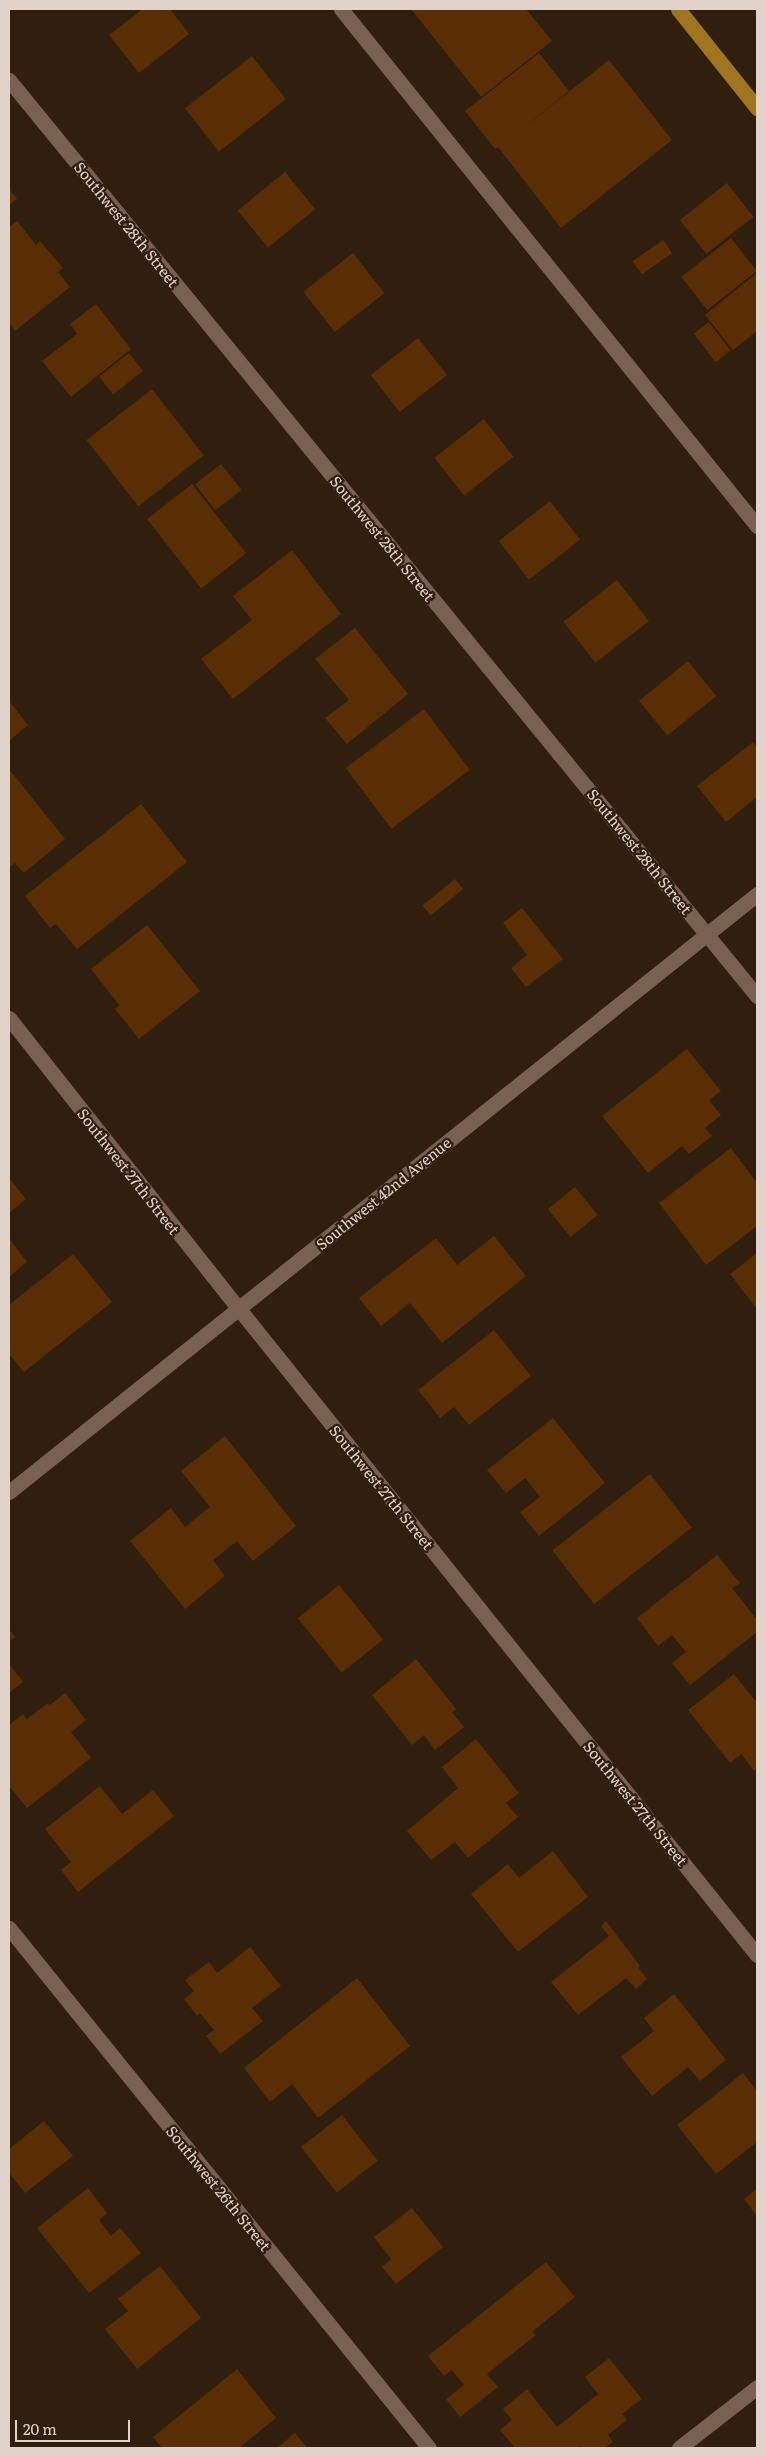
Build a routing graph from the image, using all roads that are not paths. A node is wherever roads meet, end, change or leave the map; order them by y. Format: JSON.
{"nodes":[{"id":1,"x":341,"y":9,"type":"edge"},
{"id":2,"x":678,"y":9,"type":"edge"},
{"id":3,"x":9,"y":80,"type":"edge"},
{"id":4,"x":757,"y":108,"type":"edge"},
{"id":5,"x":757,"y":526,"type":"edge"},
{"id":6,"x":757,"y":894,"type":"edge"},
{"id":7,"x":707,"y":934,"type":"junction"},
{"id":8,"x":757,"y":996,"type":"edge"},
{"id":9,"x":9,"y":1018,"type":"edge"},
{"id":10,"x":239,"y":1309,"type":"junction"},
{"id":11,"x":9,"y":1492,"type":"edge"},
{"id":12,"x":9,"y":1928,"type":"edge"},
{"id":13,"x":757,"y":1954,"type":"edge"},
{"id":14,"x":757,"y":2387,"type":"edge"},
{"id":15,"x":429,"y":2448,"type":"edge"},
{"id":16,"x":679,"y":2448,"type":"edge"}],
"edges":[{"from":1,"to":5,"type":"street"},
{"from":2,"to":4,"type":"main road"},
{"from":3,"to":7,"type":"street","name":"Southwest 28th Street"},
{"from":6,"to":7,"type":"street","name":"Southwest 42nd Avenue"},
{"from":7,"to":8,"type":"street","name":"Southwest 28th Street"},
{"from":7,"to":10,"type":"street","name":"Southwest 42nd Avenue"},
{"from":9,"to":10,"type":"street","name":"Southwest 27th Street"},
{"from":10,"to":11,"type":"street","name":"Southwest 42nd Avenue"},
{"from":10,"to":13,"type":"street","name":"Southwest 27th Street"},
{"from":12,"to":15,"type":"street","name":"Southwest 26th Street"},
{"from":14,"to":16,"type":"street"}]}
